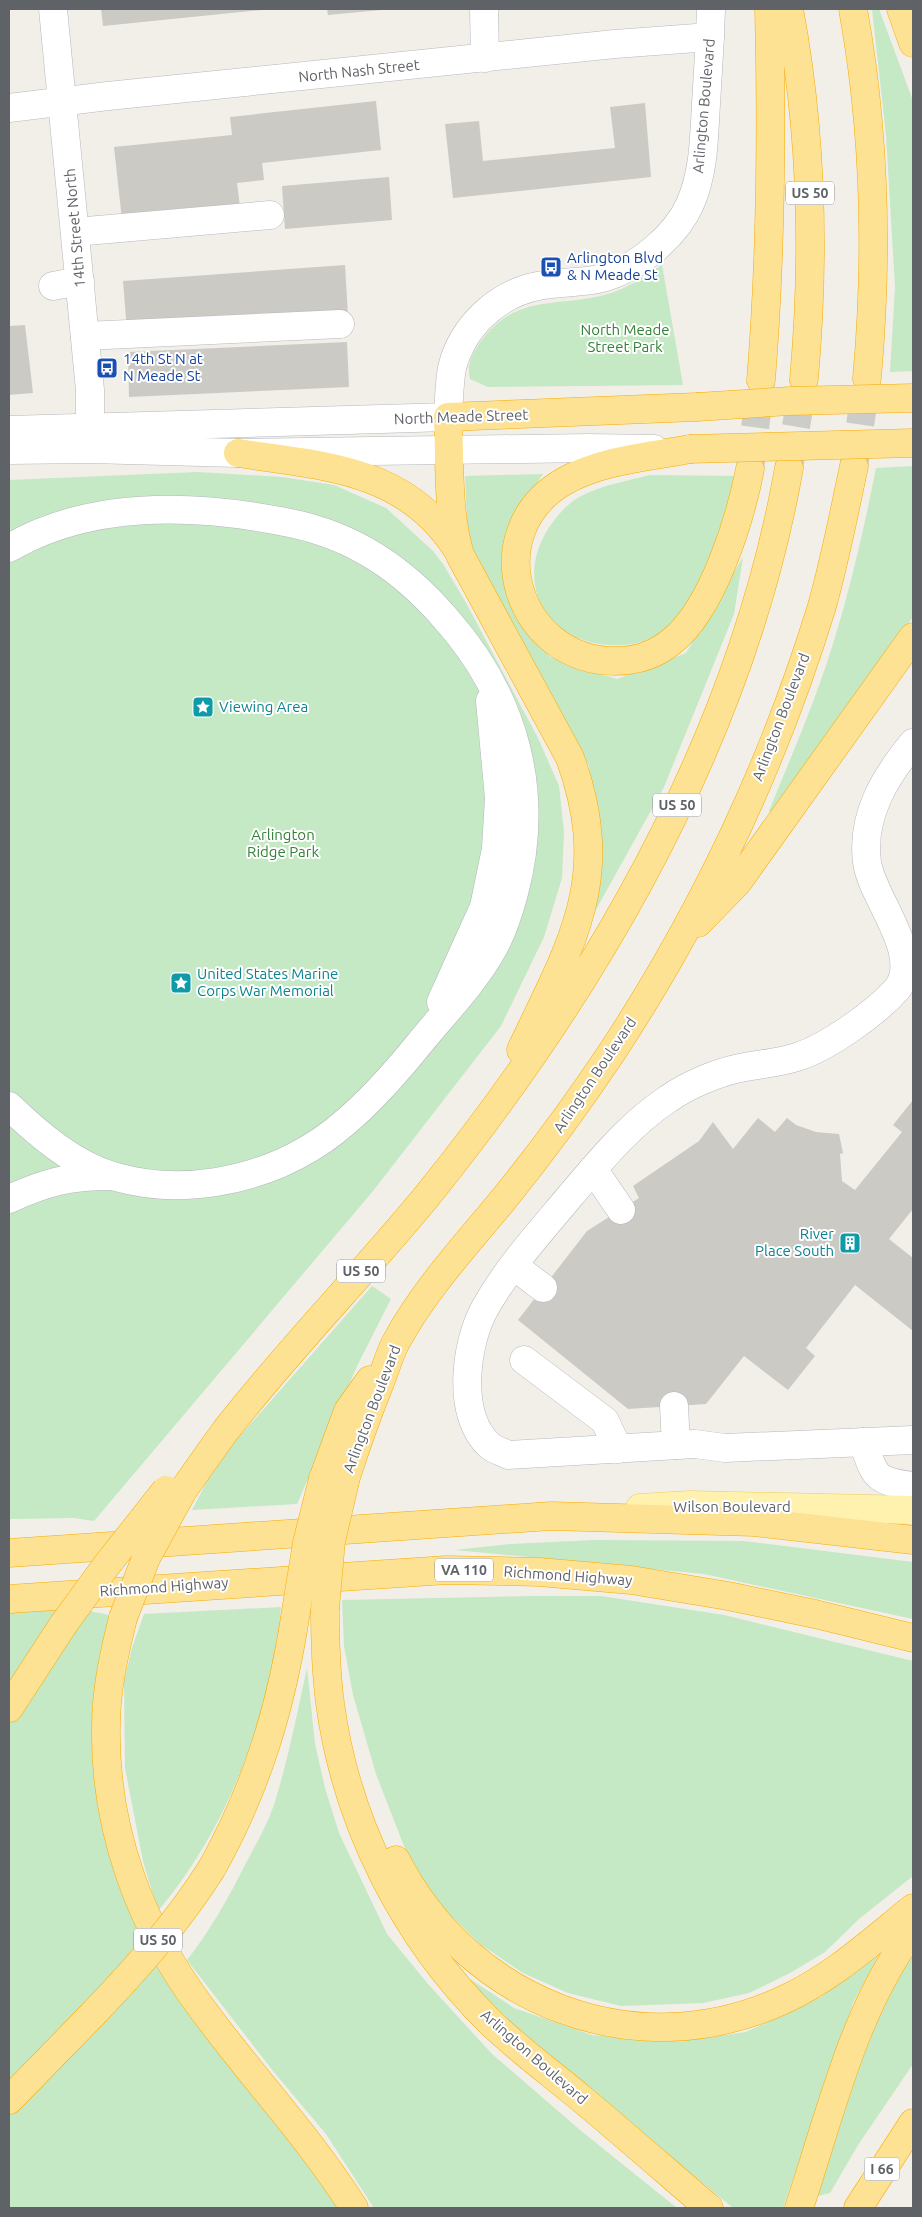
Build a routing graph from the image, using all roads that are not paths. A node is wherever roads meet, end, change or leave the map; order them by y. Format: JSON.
{"nodes":[{"id":1,"x":53,"y":9,"type":"edge"},
{"id":2,"x":484,"y":9,"type":"edge"},
{"id":3,"x":711,"y":9,"type":"edge"},
{"id":4,"x":769,"y":9,"type":"edge"},
{"id":5,"x":789,"y":9,"type":"edge"},
{"id":6,"x":853,"y":9,"type":"edge"},
{"id":7,"x":901,"y":9,"type":"edge"},
{"id":8,"x":710,"y":37,"type":"junction"},
{"id":9,"x":913,"y":43,"type":"edge"},
{"id":10,"x":485,"y":58,"type":"junction"},
{"id":11,"x":63,"y":102,"type":"junction"},
{"id":12,"x":9,"y":108,"type":"edge"},
{"id":13,"x":270,"y":215,"type":"dead end"},
{"id":14,"x":75,"y":232,"type":"junction"},
{"id":15,"x":80,"y":281,"type":"junction"},
{"id":16,"x":53,"y":286,"type":"dead end"},
{"id":17,"x":340,"y":324,"type":"dead end"},
{"id":18,"x":85,"y":336,"type":"junction"},
{"id":19,"x":867,"y":378,"type":"tunnel mouth"},
{"id":20,"x":804,"y":379,"type":"tunnel mouth"},
{"id":21,"x":761,"y":380,"type":"tunnel mouth"},
{"id":22,"x":913,"y":398,"type":"edge"},
{"id":23,"x":448,"y":417,"type":"junction"},
{"id":24,"x":9,"y":430,"type":"edge"},
{"id":25,"x":90,"y":438,"type":"junction"},
{"id":26,"x":913,"y":442,"type":"edge"},
{"id":27,"x":690,"y":449,"type":"junction"},
{"id":28,"x":9,"y":450,"type":"edge"},
{"id":29,"x":449,"y":450,"type":"junction"},
{"id":30,"x":238,"y":453,"type":"junction"},
{"id":31,"x":854,"y":466,"type":"tunnel mouth"},
{"id":32,"x":789,"y":468,"type":"tunnel mouth"},
{"id":33,"x":750,"y":469,"type":"tunnel mouth"},
{"id":34,"x":9,"y":548,"type":"edge"},
{"id":35,"x":460,"y":555,"type":"junction"},
{"id":36,"x":913,"y":637,"type":"edge"},
{"id":37,"x":913,"y":743,"type":"edge"},
{"id":38,"x":680,"y":942,"type":"junction"},
{"id":39,"x":9,"y":1106,"type":"edge"},
{"id":40,"x":492,"y":1110,"type":"junction"},
{"id":41,"x":593,"y":1169,"type":"junction"},
{"id":42,"x":114,"y":1176,"type":"junction"},
{"id":43,"x":9,"y":1199,"type":"edge"},
{"id":44,"x":620,"y":1210,"type":"dead end"},
{"id":45,"x":514,"y":1266,"type":"junction"},
{"id":46,"x":543,"y":1288,"type":"dead end"},
{"id":47,"x":524,"y":1360,"type":"dead end"},
{"id":48,"x":674,"y":1406,"type":"dead end"},
{"id":49,"x":913,"y":1440,"type":"edge"},
{"id":50,"x":863,"y":1442,"type":"junction"},
{"id":51,"x":676,"y":1445,"type":"junction"},
{"id":52,"x":618,"y":1449,"type":"junction"},
{"id":53,"x":335,"y":1478,"type":"junction"},
{"id":54,"x":913,"y":1486,"type":"edge"},
{"id":55,"x":175,"y":1489,"type":"junction"},
{"id":56,"x":913,"y":1510,"type":"edge"},
{"id":57,"x":551,"y":1516,"type":"junction"},
{"id":58,"x":913,"y":1540,"type":"edge"},
{"id":59,"x":9,"y":1553,"type":"edge"},
{"id":60,"x":9,"y":1599,"type":"edge"},
{"id":61,"x":913,"y":1638,"type":"edge"},
{"id":62,"x":9,"y":1708,"type":"edge"},
{"id":63,"x":344,"y":1770,"type":"junction"},
{"id":64,"x":913,"y":1908,"type":"edge"},
{"id":65,"x":913,"y":1930,"type":"edge"},
{"id":66,"x":9,"y":2100,"type":"edge"},
{"id":67,"x":910,"y":2127,"type":"edge"},
{"id":68,"x":801,"y":2203,"type":"edge"},
{"id":69,"x":354,"y":2208,"type":"edge"},
{"id":70,"x":709,"y":2208,"type":"edge"},
{"id":71,"x":858,"y":2208,"type":"edge"}],
"edges":[{"from":1,"to":11,"type":"street","name":"14th Street North"},
{"from":2,"to":10,"type":"street"},
{"from":3,"to":8,"type":"street","name":"Arlington Boulevard"},
{"from":4,"to":21,"type":"highway"},
{"from":5,"to":20,"type":"highway","number":"US 50"},
{"from":6,"to":19,"type":"highway"},
{"from":7,"to":9,"type":"highway"},
{"from":8,"to":10,"type":"street","name":"North Nash Street"},
{"from":8,"to":23,"type":"street","name":"Arlington Boulevard"},
{"from":10,"to":11,"type":"street","name":"North Nash Street"},
{"from":11,"to":12,"type":"street","name":"North Nash Street"},
{"from":11,"to":14,"type":"street","name":"14th Street North"},
{"from":13,"to":14,"type":"street"},
{"from":14,"to":15,"type":"street","name":"14th Street North"},
{"from":15,"to":16,"type":"street"},
{"from":15,"to":18,"type":"street","name":"14th Street North"},
{"from":17,"to":18,"type":"street"},
{"from":18,"to":25,"type":"street","name":"14th Street North"},
{"from":22,"to":23,"type":"highway","name":"North Meade Street","bridge":true},
{"from":23,"to":25,"type":"street","name":"North Meade Street"},
{"from":23,"to":29,"type":"highway"},
{"from":24,"to":25,"type":"street","name":"North Meade Street"},
{"from":25,"to":28,"type":"street","name":"North Meade Street"},
{"from":25,"to":30,"type":"street","name":"North Meade Street"},
{"from":26,"to":27,"type":"highway","name":"North Meade Street","bridge":true},
{"from":27,"to":29,"type":"street","name":"North Meade Street"},
{"from":27,"to":33,"type":"highway"},
{"from":29,"to":30,"type":"street","name":"North Meade Street"},
{"from":29,"to":35,"type":"highway"},
{"from":30,"to":35,"type":"highway"},
{"from":31,"to":38,"type":"highway","name":"Arlington Boulevard"},
{"from":32,"to":40,"type":"highway","number":"US 50"},
{"from":34,"to":42,"type":"street"},
{"from":35,"to":40,"type":"highway"},
{"from":36,"to":38,"type":"highway"},
{"from":37,"to":41,"type":"street"},
{"from":38,"to":53,"type":"highway","name":"Arlington Boulevard"},
{"from":39,"to":42,"type":"street"},
{"from":40,"to":55,"type":"highway","number":"US 50"},
{"from":41,"to":44,"type":"street"},
{"from":41,"to":45,"type":"street"},
{"from":42,"to":43,"type":"street"},
{"from":45,"to":46,"type":"street"},
{"from":45,"to":52,"type":"street"},
{"from":47,"to":52,"type":"street"},
{"from":48,"to":51,"type":"street"},
{"from":49,"to":50,"type":"street"},
{"from":50,"to":51,"type":"street"},
{"from":50,"to":54,"type":"street"},
{"from":51,"to":52,"type":"street"},
{"from":53,"to":63,"type":"highway","name":"Arlington Boulevard","bridge":true},
{"from":53,"to":66,"type":"highway","bridge":true},
{"from":55,"to":62,"type":"highway","bridge":true},
{"from":55,"to":69,"type":"highway","number":"US 50","bridge":true},
{"from":56,"to":57,"type":"main road","name":"Wilson Boulevard"},
{"from":57,"to":58,"type":"highway"},
{"from":57,"to":59,"type":"highway"},
{"from":60,"to":61,"type":"highway","name":"Richmond Highway","number":"VA 110"},
{"from":63,"to":64,"type":"highway"},
{"from":63,"to":70,"type":"highway","name":"Arlington Boulevard"},
{"from":65,"to":68,"type":"highway"},
{"from":67,"to":71,"type":"highway","number":"I 66"}]}
